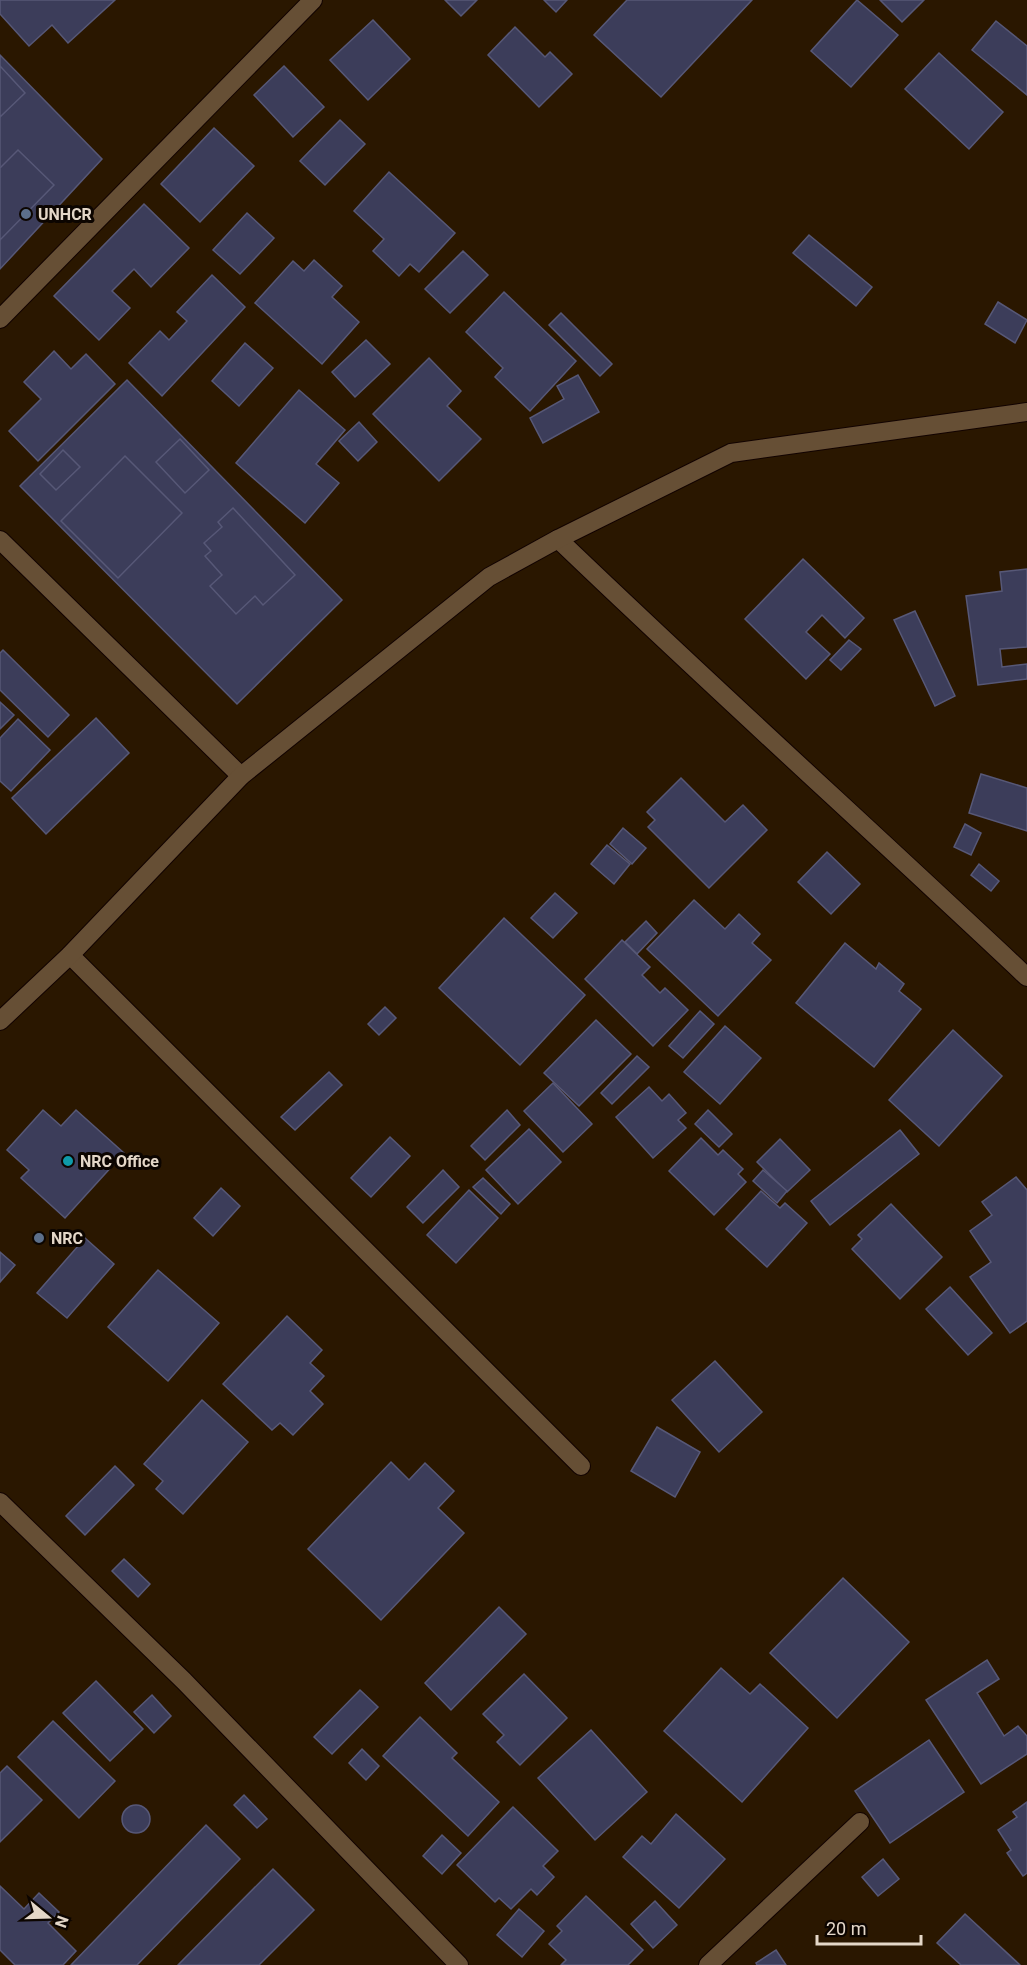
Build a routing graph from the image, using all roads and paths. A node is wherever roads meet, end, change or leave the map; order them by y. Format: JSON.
{"nodes":[{"id":1,"x":314,"y":0,"type":"edge"},
{"id":2,"x":0,"y":319,"type":"edge"},
{"id":3,"x":1027,"y":412,"type":"edge"},
{"id":4,"x":558,"y":539,"type":"junction"},
{"id":5,"x":0,"y":540,"type":"edge"},
{"id":6,"x":241,"y":776,"type":"junction"},
{"id":7,"x":70,"y":955,"type":"junction"},
{"id":8,"x":1027,"y":976,"type":"edge"},
{"id":9,"x":0,"y":1021,"type":"edge"},
{"id":10,"x":581,"y":1466,"type":"dead end"},
{"id":11,"x":0,"y":1502,"type":"edge"},
{"id":12,"x":860,"y":1822,"type":"dead end"},
{"id":13,"x":459,"y":1965,"type":"edge"},
{"id":14,"x":708,"y":1965,"type":"edge"}],
"edges":[{"from":1,"to":2,"type":"street"},
{"from":3,"to":4,"type":"street"},
{"from":4,"to":6,"type":"street"},
{"from":4,"to":8,"type":"street"},
{"from":5,"to":6,"type":"street"},
{"from":6,"to":7,"type":"street"},
{"from":7,"to":9,"type":"street"},
{"from":7,"to":10,"type":"street"},
{"from":11,"to":13,"type":"street"},
{"from":12,"to":14,"type":"street"}]}
